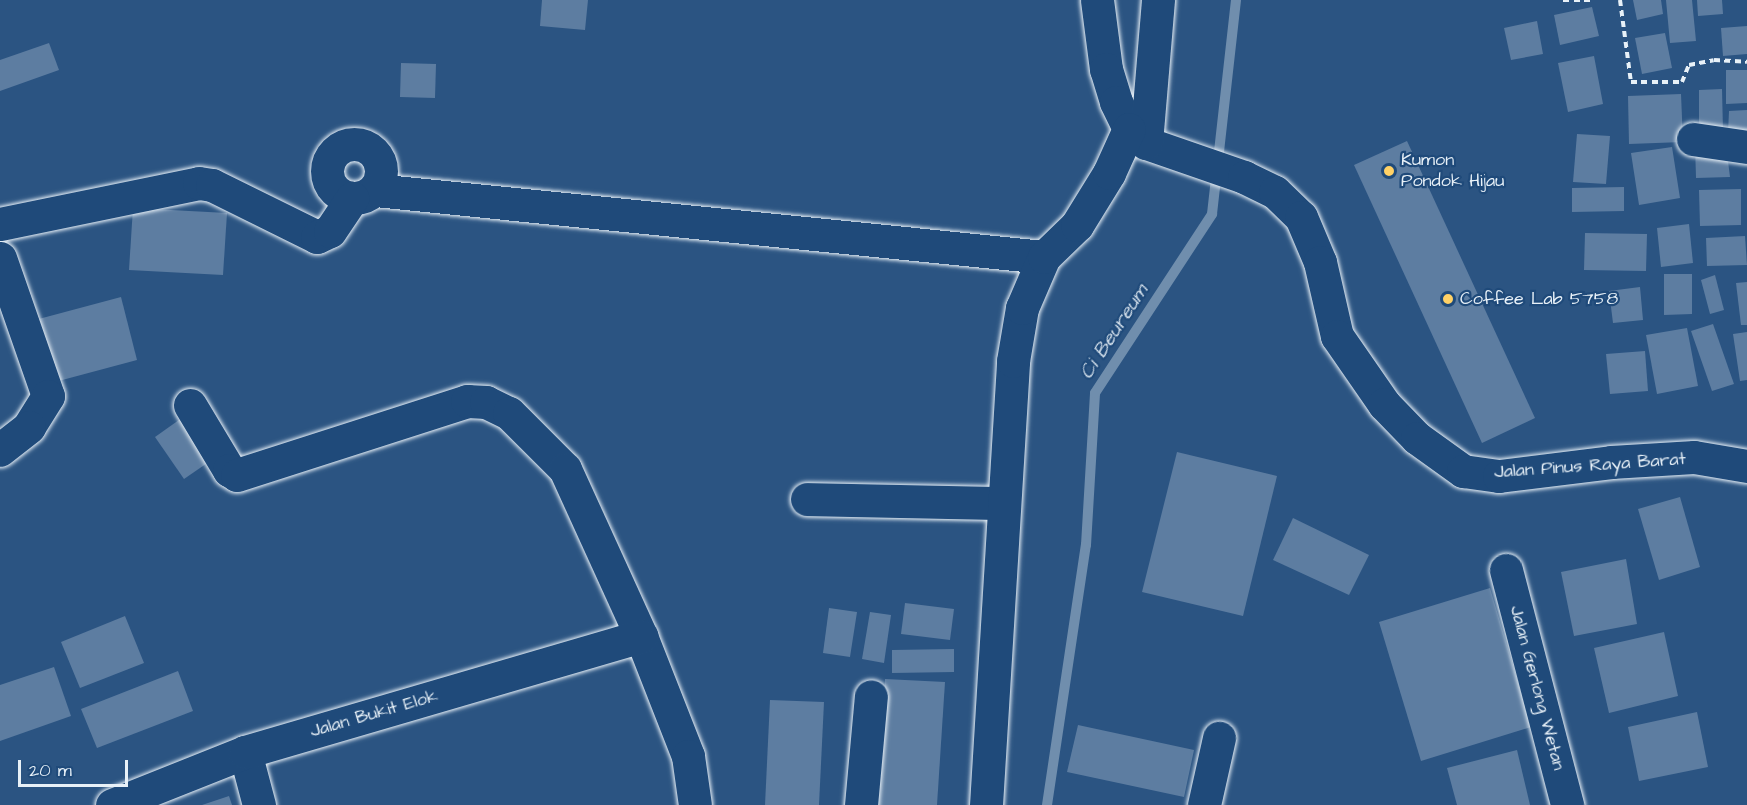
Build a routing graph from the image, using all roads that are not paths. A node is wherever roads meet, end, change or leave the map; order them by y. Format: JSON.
{"nodes":[{"id":1,"x":1097,"y":0,"type":"edge"},
{"id":2,"x":1158,"y":0,"type":"edge"},
{"id":3,"x":1693,"y":139,"type":"dead end"},
{"id":4,"x":1145,"y":140,"type":"junction"},
{"id":5,"x":1747,"y":147,"type":"edge"},
{"id":6,"x":0,"y":224,"type":"edge"},
{"id":7,"x":1044,"y":257,"type":"junction"},
{"id":8,"x":0,"y":258,"type":"edge"},
{"id":9,"x":190,"y":405,"type":"dead end"},
{"id":10,"x":0,"y":450,"type":"edge"},
{"id":11,"x":1747,"y":466,"type":"edge"},
{"id":12,"x":807,"y":499,"type":"dead end"},
{"id":13,"x":1004,"y":503,"type":"junction"},
{"id":14,"x":1506,"y":570,"type":"dead end"},
{"id":15,"x":641,"y":636,"type":"junction"},
{"id":16,"x":871,"y":696,"type":"dead end"},
{"id":17,"x":1219,"y":738,"type":"dead end"},
{"id":18,"x":245,"y":752,"type":"junction"},
{"id":19,"x":112,"y":805,"type":"edge"},
{"id":20,"x":259,"y":805,"type":"edge"},
{"id":21,"x":695,"y":805,"type":"edge"},
{"id":22,"x":861,"y":805,"type":"edge"},
{"id":23,"x":986,"y":805,"type":"edge"},
{"id":24,"x":1204,"y":805,"type":"edge"},
{"id":25,"x":1567,"y":805,"type":"edge"}],
"edges":[{"from":1,"to":4,"type":"street"},
{"from":2,"to":4,"type":"street"},
{"from":3,"to":5,"type":"street"},
{"from":4,"to":7,"type":"street"},
{"from":4,"to":11,"type":"street","name":"Jalan Pinus Raya Barat"},
{"from":6,"to":7,"type":"street"},
{"from":7,"to":13,"type":"street"},
{"from":8,"to":10,"type":"street"},
{"from":9,"to":15,"type":"street"},
{"from":12,"to":13,"type":"street"},
{"from":13,"to":23,"type":"street"},
{"from":14,"to":25,"type":"street","name":"Jalan Gerlong Wetan"},
{"from":15,"to":18,"type":"street","name":"Jalan Bukit Elok"},
{"from":15,"to":21,"type":"street"},
{"from":16,"to":22,"type":"street"},
{"from":17,"to":24,"type":"street"},
{"from":18,"to":19,"type":"street","name":"Jalan Bukit Elok"},
{"from":18,"to":20,"type":"street"}]}
